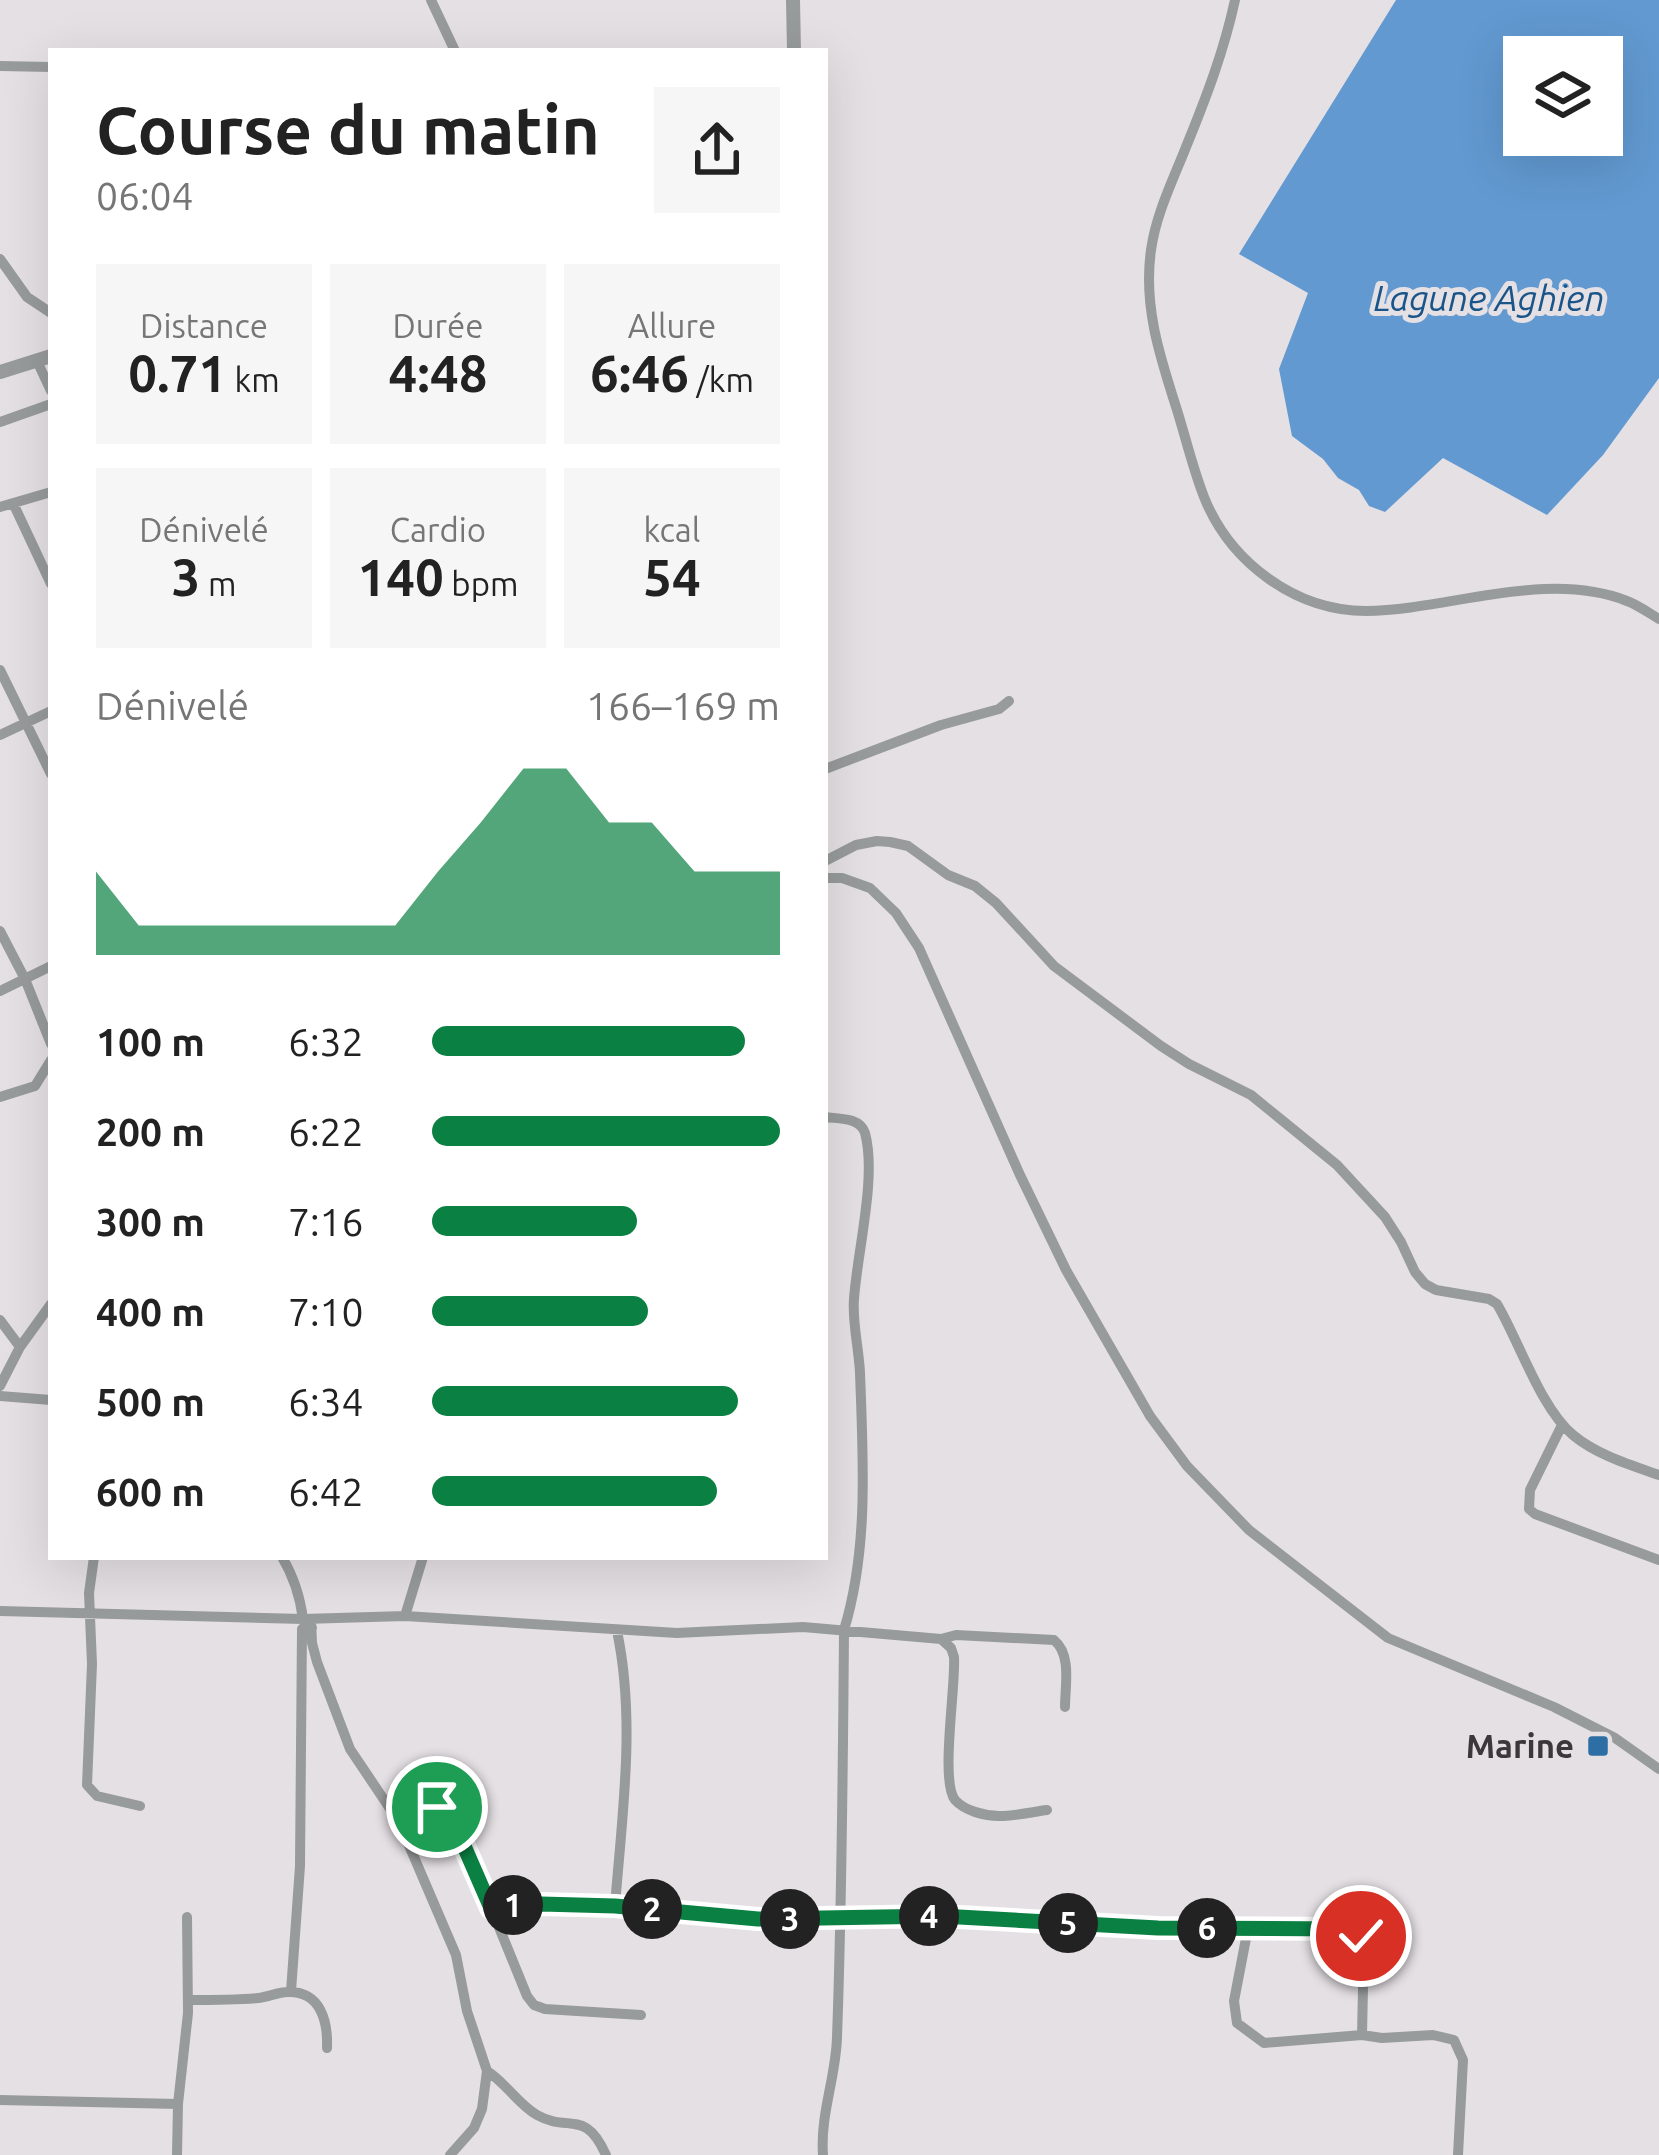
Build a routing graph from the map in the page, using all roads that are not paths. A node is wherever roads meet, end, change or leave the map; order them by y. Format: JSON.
{"nodes":[{"id":1,"x":431,"y":0,"type":"edge"},
{"id":2,"x":793,"y":0,"type":"edge"},
{"id":3,"x":1235,"y":0,"type":"edge"},
{"id":4,"x":453,"y":48,"type":"edge"},
{"id":5,"x":794,"y":48,"type":"edge"},
{"id":6,"x":0,"y":66,"type":"edge"},
{"id":7,"x":48,"y":67,"type":"edge"},
{"id":8,"x":0,"y":259,"type":"edge"},
{"id":9,"x":48,"y":311,"type":"edge"},
{"id":10,"x":44,"y":358,"type":"edge"},
{"id":11,"x":0,"y":372,"type":"edge"},
{"id":12,"x":48,"y":405,"type":"edge"},
{"id":13,"x":0,"y":422,"type":"edge"},
{"id":14,"x":48,"y":493,"type":"edge"},
{"id":15,"x":7,"y":505,"type":"edge"},
{"id":16,"x":48,"y":579,"type":"edge"},
{"id":17,"x":1659,"y":619,"type":"edge"},
{"id":18,"x":0,"y":670,"type":"edge"},
{"id":19,"x":1010,"y":701,"type":"dead end"},
{"id":20,"x":48,"y":712,"type":"edge"},
{"id":21,"x":25,"y":723,"type":"junction"},
{"id":22,"x":0,"y":735,"type":"edge"},
{"id":23,"x":48,"y":768,"type":"edge"},
{"id":24,"x":828,"y":768,"type":"edge"},
{"id":25,"x":828,"y":859,"type":"edge"},
{"id":26,"x":828,"y":878,"type":"edge"},
{"id":27,"x":0,"y":931,"type":"edge"},
{"id":28,"x":48,"y":968,"type":"edge"},
{"id":29,"x":25,"y":980,"type":"junction"},
{"id":30,"x":0,"y":991,"type":"edge"},
{"id":31,"x":48,"y":1037,"type":"edge"},
{"id":32,"x":48,"y":1065,"type":"edge"},
{"id":33,"x":0,"y":1096,"type":"edge"},
{"id":34,"x":828,"y":1118,"type":"edge"},
{"id":35,"x":48,"y":1308,"type":"edge"},
{"id":36,"x":0,"y":1320,"type":"edge"},
{"id":37,"x":20,"y":1347,"type":"junction"},
{"id":38,"x":0,"y":1386,"type":"edge"},
{"id":39,"x":0,"y":1396,"type":"edge"},
{"id":40,"x":48,"y":1400,"type":"edge"},
{"id":41,"x":1562,"y":1425,"type":"junction"},
{"id":42,"x":1659,"y":1475,"type":"edge"},
{"id":43,"x":94,"y":1560,"type":"edge"},
{"id":44,"x":283,"y":1560,"type":"edge"},
{"id":45,"x":422,"y":1560,"type":"edge"},
{"id":46,"x":1659,"y":1561,"type":"edge"},
{"id":47,"x":0,"y":1611,"type":"edge"},
{"id":48,"x":89,"y":1613,"type":"junction"},
{"id":49,"x":405,"y":1616,"type":"junction"},
{"id":50,"x":309,"y":1622,"type":"junction"},
{"id":51,"x":617,"y":1630,"type":"junction"},
{"id":52,"x":844,"y":1630,"type":"junction"},
{"id":53,"x":941,"y":1639,"type":"junction"},
{"id":54,"x":1065,"y":1707,"type":"dead end"},
{"id":55,"x":1659,"y":1769,"type":"edge"},
{"id":56,"x":140,"y":1806,"type":"dead end"},
{"id":57,"x":1047,"y":1810,"type":"dead end"},
{"id":58,"x":399,"y":1822,"type":"junction"},
{"id":59,"x":615,"y":1906,"type":"junction"},
{"id":60,"x":491,"y":1908,"type":"junction"},
{"id":61,"x":187,"y":1917,"type":"dead end"},
{"id":62,"x":841,"y":1919,"type":"junction"},
{"id":63,"x":1248,"y":1928,"type":"junction"},
{"id":64,"x":291,"y":1991,"type":"junction"},
{"id":65,"x":188,"y":2000,"type":"junction"},
{"id":66,"x":641,"y":2015,"type":"dead end"},
{"id":67,"x":1362,"y":2035,"type":"junction"},
{"id":68,"x":327,"y":2048,"type":"dead end"},
{"id":69,"x":487,"y":2071,"type":"junction"},
{"id":70,"x":0,"y":2100,"type":"edge"},
{"id":71,"x":178,"y":2104,"type":"junction"},
{"id":72,"x":177,"y":2155,"type":"edge"},
{"id":73,"x":450,"y":2155,"type":"edge"},
{"id":74,"x":606,"y":2155,"type":"edge"},
{"id":75,"x":823,"y":2155,"type":"edge"},
{"id":76,"x":1458,"y":2155,"type":"edge"}],
"edges":[{"from":1,"to":4,"type":"street"},
{"from":2,"to":5,"type":"street"},
{"from":3,"to":17,"type":"street"},
{"from":6,"to":7,"type":"street"},
{"from":8,"to":9,"type":"street"},
{"from":10,"to":11,"type":"street"},
{"from":12,"to":13,"type":"street"},
{"from":14,"to":15,"type":"street"},
{"from":15,"to":16,"type":"street"},
{"from":18,"to":21,"type":"street"},
{"from":19,"to":24,"type":"street"},
{"from":20,"to":21,"type":"street"},
{"from":21,"to":22,"type":"street"},
{"from":21,"to":23,"type":"street"},
{"from":25,"to":41,"type":"street"},
{"from":26,"to":55,"type":"street"},
{"from":27,"to":29,"type":"street"},
{"from":28,"to":29,"type":"street"},
{"from":29,"to":30,"type":"street"},
{"from":29,"to":31,"type":"street"},
{"from":32,"to":33,"type":"street"},
{"from":34,"to":52,"type":"street"},
{"from":35,"to":37,"type":"street"},
{"from":36,"to":37,"type":"street"},
{"from":37,"to":38,"type":"street"},
{"from":39,"to":40,"type":"street"},
{"from":41,"to":42,"type":"street"},
{"from":41,"to":46,"type":"street"},
{"from":43,"to":48,"type":"street"},
{"from":44,"to":50,"type":"street"},
{"from":45,"to":49,"type":"street"},
{"from":47,"to":48,"type":"street"},
{"from":48,"to":50,"type":"street"},
{"from":48,"to":56,"type":"street"},
{"from":49,"to":50,"type":"street"},
{"from":49,"to":51,"type":"street"},
{"from":50,"to":58,"type":"street"},
{"from":50,"to":64,"type":"street"},
{"from":51,"to":52,"type":"street"},
{"from":51,"to":59,"type":"street"},
{"from":52,"to":53,"type":"street"},
{"from":52,"to":62,"type":"street"},
{"from":53,"to":54,"type":"street"},
{"from":53,"to":57,"type":"street"},
{"from":58,"to":60,"type":"street"},
{"from":58,"to":69,"type":"street"},
{"from":59,"to":60,"type":"street"},
{"from":59,"to":62,"type":"street"},
{"from":60,"to":66,"type":"street"},
{"from":61,"to":65,"type":"street"},
{"from":62,"to":63,"type":"street"},
{"from":62,"to":75,"type":"street"},
{"from":63,"to":67,"type":"street"},
{"from":63,"to":67,"type":"street"},
{"from":64,"to":65,"type":"street"},
{"from":64,"to":68,"type":"street"},
{"from":65,"to":71,"type":"street"},
{"from":67,"to":76,"type":"street"},
{"from":69,"to":73,"type":"street"},
{"from":69,"to":74,"type":"street"},
{"from":70,"to":71,"type":"street"},
{"from":71,"to":72,"type":"street"}]}
